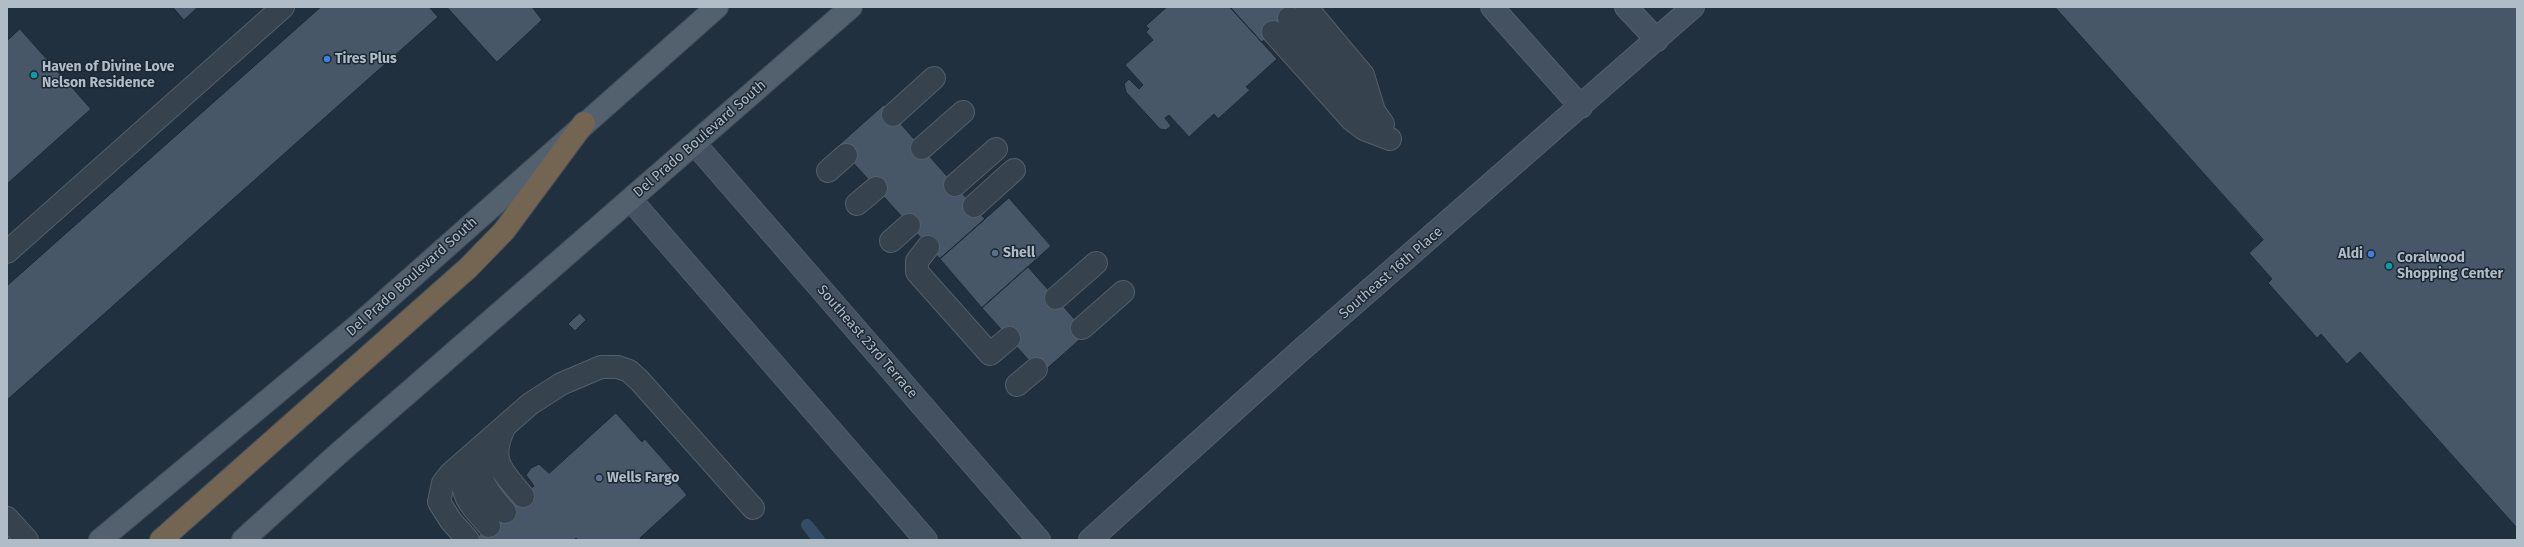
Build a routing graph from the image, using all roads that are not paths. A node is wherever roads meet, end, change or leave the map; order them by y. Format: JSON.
{"nodes":[{"id":1,"x":283,"y":7,"type":"edge"},
{"id":2,"x":718,"y":7,"type":"edge"},
{"id":3,"x":851,"y":7,"type":"edge"},
{"id":4,"x":1492,"y":7,"type":"edge"},
{"id":5,"x":1626,"y":7,"type":"edge"},
{"id":6,"x":1693,"y":7,"type":"edge"},
{"id":7,"x":1289,"y":19,"type":"edge"},
{"id":8,"x":1657,"y":40,"type":"junction"},
{"id":9,"x":934,"y":78,"type":"dead end"},
{"id":10,"x":1581,"y":107,"type":"junction"},
{"id":11,"x":963,"y":112,"type":"dead end"},
{"id":12,"x":893,"y":115,"type":"dead end"},
{"id":13,"x":584,"y":123,"type":"junction"},
{"id":14,"x":695,"y":144,"type":"junction"},
{"id":15,"x":922,"y":148,"type":"dead end"},
{"id":16,"x":996,"y":149,"type":"dead end"},
{"id":17,"x":846,"y":156,"type":"dead end"},
{"id":18,"x":1014,"y":170,"type":"dead end"},
{"id":19,"x":828,"y":171,"type":"dead end"},
{"id":20,"x":955,"y":185,"type":"dead end"},
{"id":21,"x":876,"y":188,"type":"dead end"},
{"id":22,"x":631,"y":200,"type":"junction"},
{"id":23,"x":857,"y":204,"type":"dead end"},
{"id":24,"x":974,"y":206,"type":"dead end"},
{"id":25,"x":909,"y":225,"type":"dead end"},
{"id":26,"x":891,"y":241,"type":"dead end"},
{"id":27,"x":928,"y":247,"type":"dead end"},
{"id":28,"x":7,"y":252,"type":"edge"},
{"id":29,"x":1096,"y":263,"type":"dead end"},
{"id":30,"x":1123,"y":292,"type":"dead end"},
{"id":31,"x":1056,"y":298,"type":"dead end"},
{"id":32,"x":1082,"y":328,"type":"dead end"},
{"id":33,"x":1009,"y":338,"type":"dead end"},
{"id":34,"x":1036,"y":369,"type":"dead end"},
{"id":35,"x":1017,"y":385,"type":"dead end"},
{"id":36,"x":506,"y":425,"type":"junction"},
{"id":37,"x":488,"y":441,"type":"junction"},
{"id":38,"x":470,"y":457,"type":"junction"},
{"id":39,"x":523,"y":496,"type":"dead end"},
{"id":40,"x":753,"y":508,"type":"dead end"},
{"id":41,"x":505,"y":512,"type":"dead end"},
{"id":42,"x":7,"y":518,"type":"edge"},
{"id":43,"x":489,"y":526,"type":"dead end"},
{"id":44,"x":27,"y":540,"type":"edge"},
{"id":45,"x":100,"y":540,"type":"edge"},
{"id":46,"x":161,"y":540,"type":"edge"},
{"id":47,"x":243,"y":540,"type":"edge"},
{"id":48,"x":468,"y":540,"type":"edge"},
{"id":49,"x":926,"y":540,"type":"edge"},
{"id":50,"x":1039,"y":540,"type":"edge"},
{"id":51,"x":1090,"y":540,"type":"edge"}],
"edges":[{"from":1,"to":28,"type":"lane"},
{"from":2,"to":13,"type":"main road","name":"Del Prado Boulevard South"},
{"from":3,"to":14,"type":"main road","name":"Del Prado Boulevard South"},
{"from":4,"to":10,"type":"street"},
{"from":5,"to":8,"type":"street"},
{"from":6,"to":8,"type":"street","name":"Southeast 16th Place"},
{"from":7,"to":7,"type":"lane"},
{"from":8,"to":10,"type":"street","name":"Southeast 16th Place"},
{"from":9,"to":12,"type":"lane"},
{"from":10,"to":51,"type":"street","name":"Southeast 16th Place"},
{"from":11,"to":15,"type":"lane"},
{"from":13,"to":45,"type":"main road","name":"Del Prado Boulevard South"},
{"from":13,"to":46,"type":"highway"},
{"from":14,"to":22,"type":"main road","name":"Del Prado Boulevard South"},
{"from":14,"to":50,"type":"street","name":"Southeast 23rd Terrace"},
{"from":16,"to":20,"type":"lane"},
{"from":17,"to":19,"type":"lane"},
{"from":18,"to":24,"type":"lane"},
{"from":21,"to":23,"type":"lane"},
{"from":22,"to":47,"type":"main road","name":"Del Prado Boulevard South"},
{"from":22,"to":49,"type":"street"},
{"from":25,"to":26,"type":"lane"},
{"from":27,"to":33,"type":"lane"},
{"from":29,"to":31,"type":"lane"},
{"from":30,"to":32,"type":"lane"},
{"from":34,"to":35,"type":"lane"},
{"from":36,"to":37,"type":"lane"},
{"from":36,"to":39,"type":"lane"},
{"from":36,"to":40,"type":"lane"},
{"from":37,"to":38,"type":"lane"},
{"from":37,"to":41,"type":"lane"},
{"from":38,"to":43,"type":"lane"},
{"from":38,"to":48,"type":"lane"},
{"from":42,"to":44,"type":"lane"}]}
